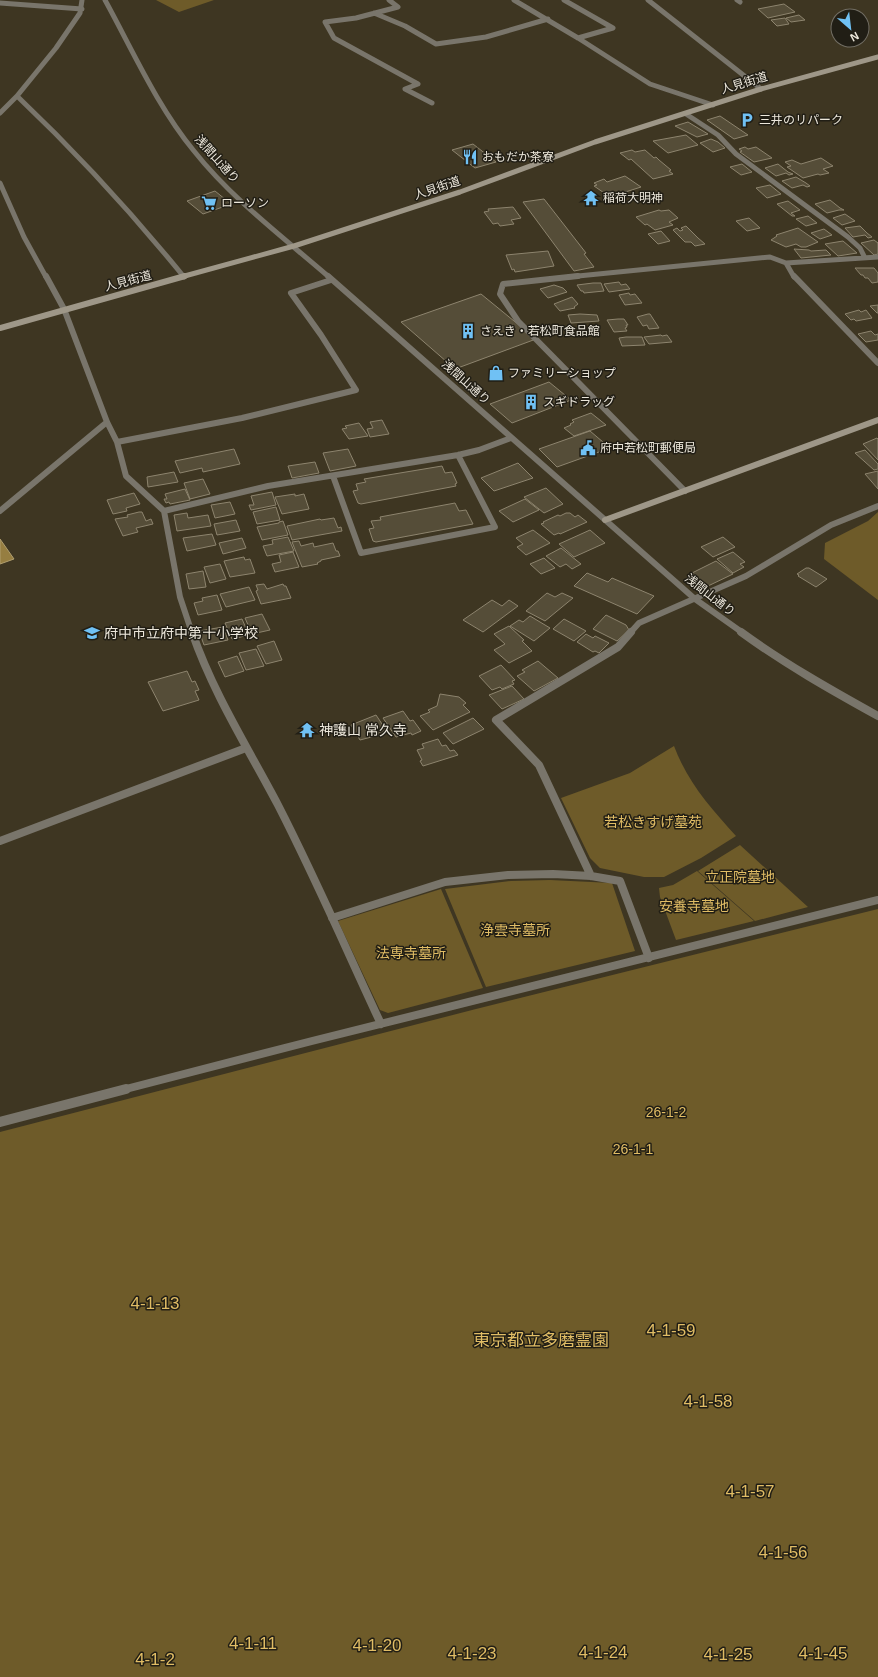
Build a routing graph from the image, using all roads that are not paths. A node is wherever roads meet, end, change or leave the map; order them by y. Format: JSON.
{"nodes":[{"id":1,"x":82,"y":0,"type":"edge"},
{"id":2,"x":105,"y":0,"type":"edge"},
{"id":3,"x":389,"y":0,"type":"edge"},
{"id":4,"x":514,"y":0,"type":"edge"},
{"id":5,"x":564,"y":0,"type":"edge"},
{"id":6,"x":648,"y":0,"type":"edge"},
{"id":7,"x":0,"y":3,"type":"edge"},
{"id":8,"x":82,"y":9,"type":"junction"},
{"id":9,"x":374,"y":13,"type":"junction"},
{"id":10,"x":548,"y":19,"type":"junction"},
{"id":11,"x":578,"y":38,"type":"junction"},
{"id":12,"x":878,"y":57,"type":"edge"},
{"id":13,"x":761,"y":89,"type":"junction"},
{"id":14,"x":18,"y":96,"type":"junction"},
{"id":15,"x":432,"y":103,"type":"dead end"},
{"id":16,"x":713,"y":104,"type":"junction"},
{"id":17,"x":0,"y":114,"type":"edge"},
{"id":18,"x":686,"y":114,"type":"junction"},
{"id":19,"x":0,"y":183,"type":"edge"},
{"id":20,"x":294,"y":246,"type":"junction"},
{"id":21,"x":878,"y":257,"type":"edge"},
{"id":22,"x":865,"y":258,"type":"junction"},
{"id":23,"x":786,"y":263,"type":"junction"},
{"id":24,"x":184,"y":277,"type":"junction"},
{"id":25,"x":332,"y":280,"type":"junction"},
{"id":26,"x":64,"y":309,"type":"junction"},
{"id":27,"x":0,"y":328,"type":"edge"},
{"id":28,"x":878,"y":363,"type":"edge"},
{"id":29,"x":878,"y":420,"type":"edge"},
{"id":30,"x":107,"y":422,"type":"junction"},
{"id":31,"x":510,"y":438,"type":"junction"},
{"id":32,"x":117,"y":442,"type":"junction"},
{"id":33,"x":458,"y":455,"type":"junction"},
{"id":34,"x":333,"y":476,"type":"junction"},
{"id":35,"x":685,"y":491,"type":"junction"},
{"id":36,"x":878,"y":506,"type":"edge"},
{"id":37,"x":0,"y":511,"type":"edge"},
{"id":38,"x":164,"y":511,"type":"junction"},
{"id":39,"x":605,"y":520,"type":"junction"},
{"id":40,"x":695,"y":599,"type":"junction"},
{"id":41,"x":878,"y":716,"type":"edge"},
{"id":42,"x":246,"y":748,"type":"junction"},
{"id":43,"x":0,"y":841,"type":"edge"},
{"id":44,"x":591,"y":876,"type":"junction"},
{"id":45,"x":878,"y":900,"type":"edge"},
{"id":46,"x":332,"y":918,"type":"junction"},
{"id":47,"x":649,"y":958,"type":"junction"},
{"id":48,"x":381,"y":1024,"type":"junction"},
{"id":49,"x":0,"y":1122,"type":"edge"}],
"edges":[{"from":1,"to":8,"type":"street"},
{"from":2,"to":20,"type":"street","name":"浅間山通り"},
{"from":3,"to":9,"type":"street"},
{"from":4,"to":10,"type":"street"},
{"from":5,"to":11,"type":"street"},
{"from":6,"to":13,"type":"street"},
{"from":7,"to":8,"type":"street"},
{"from":8,"to":14,"type":"street"},
{"from":9,"to":10,"type":"street"},
{"from":9,"to":15,"type":"street"},
{"from":10,"to":11,"type":"street"},
{"from":11,"to":16,"type":"street"},
{"from":12,"to":13,"type":"main road","name":"人見街道"},
{"from":13,"to":16,"type":"main road","name":"人見街道"},
{"from":14,"to":17,"type":"street"},
{"from":14,"to":24,"type":"street"},
{"from":16,"to":18,"type":"main road","name":"人見街道"},
{"from":18,"to":20,"type":"main road","name":"人見街道"},
{"from":18,"to":22,"type":"street"},
{"from":19,"to":26,"type":"street"},
{"from":20,"to":24,"type":"main road","name":"人見街道"},
{"from":20,"to":25,"type":"street","name":"浅間山通り"},
{"from":21,"to":22,"type":"street"},
{"from":22,"to":23,"type":"street"},
{"from":23,"to":28,"type":"street"},
{"from":23,"to":35,"type":"street"},
{"from":24,"to":26,"type":"main road","name":"人見街道"},
{"from":25,"to":31,"type":"street","name":"浅間山通り"},
{"from":25,"to":32,"type":"street"},
{"from":26,"to":27,"type":"main road","name":"人見街道"},
{"from":26,"to":30,"type":"street"},
{"from":29,"to":35,"type":"main road"},
{"from":30,"to":32,"type":"street"},
{"from":30,"to":37,"type":"street"},
{"from":31,"to":33,"type":"street"},
{"from":31,"to":39,"type":"street","name":"浅間山通り"},
{"from":32,"to":38,"type":"street"},
{"from":33,"to":34,"type":"street"},
{"from":33,"to":34,"type":"street"},
{"from":34,"to":38,"type":"street"},
{"from":35,"to":39,"type":"main road"},
{"from":36,"to":40,"type":"street"},
{"from":38,"to":42,"type":"street"},
{"from":39,"to":40,"type":"street","name":"浅間山通り"},
{"from":40,"to":41,"type":"street","name":"浅間山通り"},
{"from":40,"to":44,"type":"street"},
{"from":42,"to":43,"type":"street"},
{"from":42,"to":46,"type":"street"},
{"from":44,"to":46,"type":"street"},
{"from":44,"to":47,"type":"street"},
{"from":45,"to":47,"type":"street"},
{"from":46,"to":48,"type":"street"},
{"from":47,"to":48,"type":"street"},
{"from":48,"to":49,"type":"street"}]}
